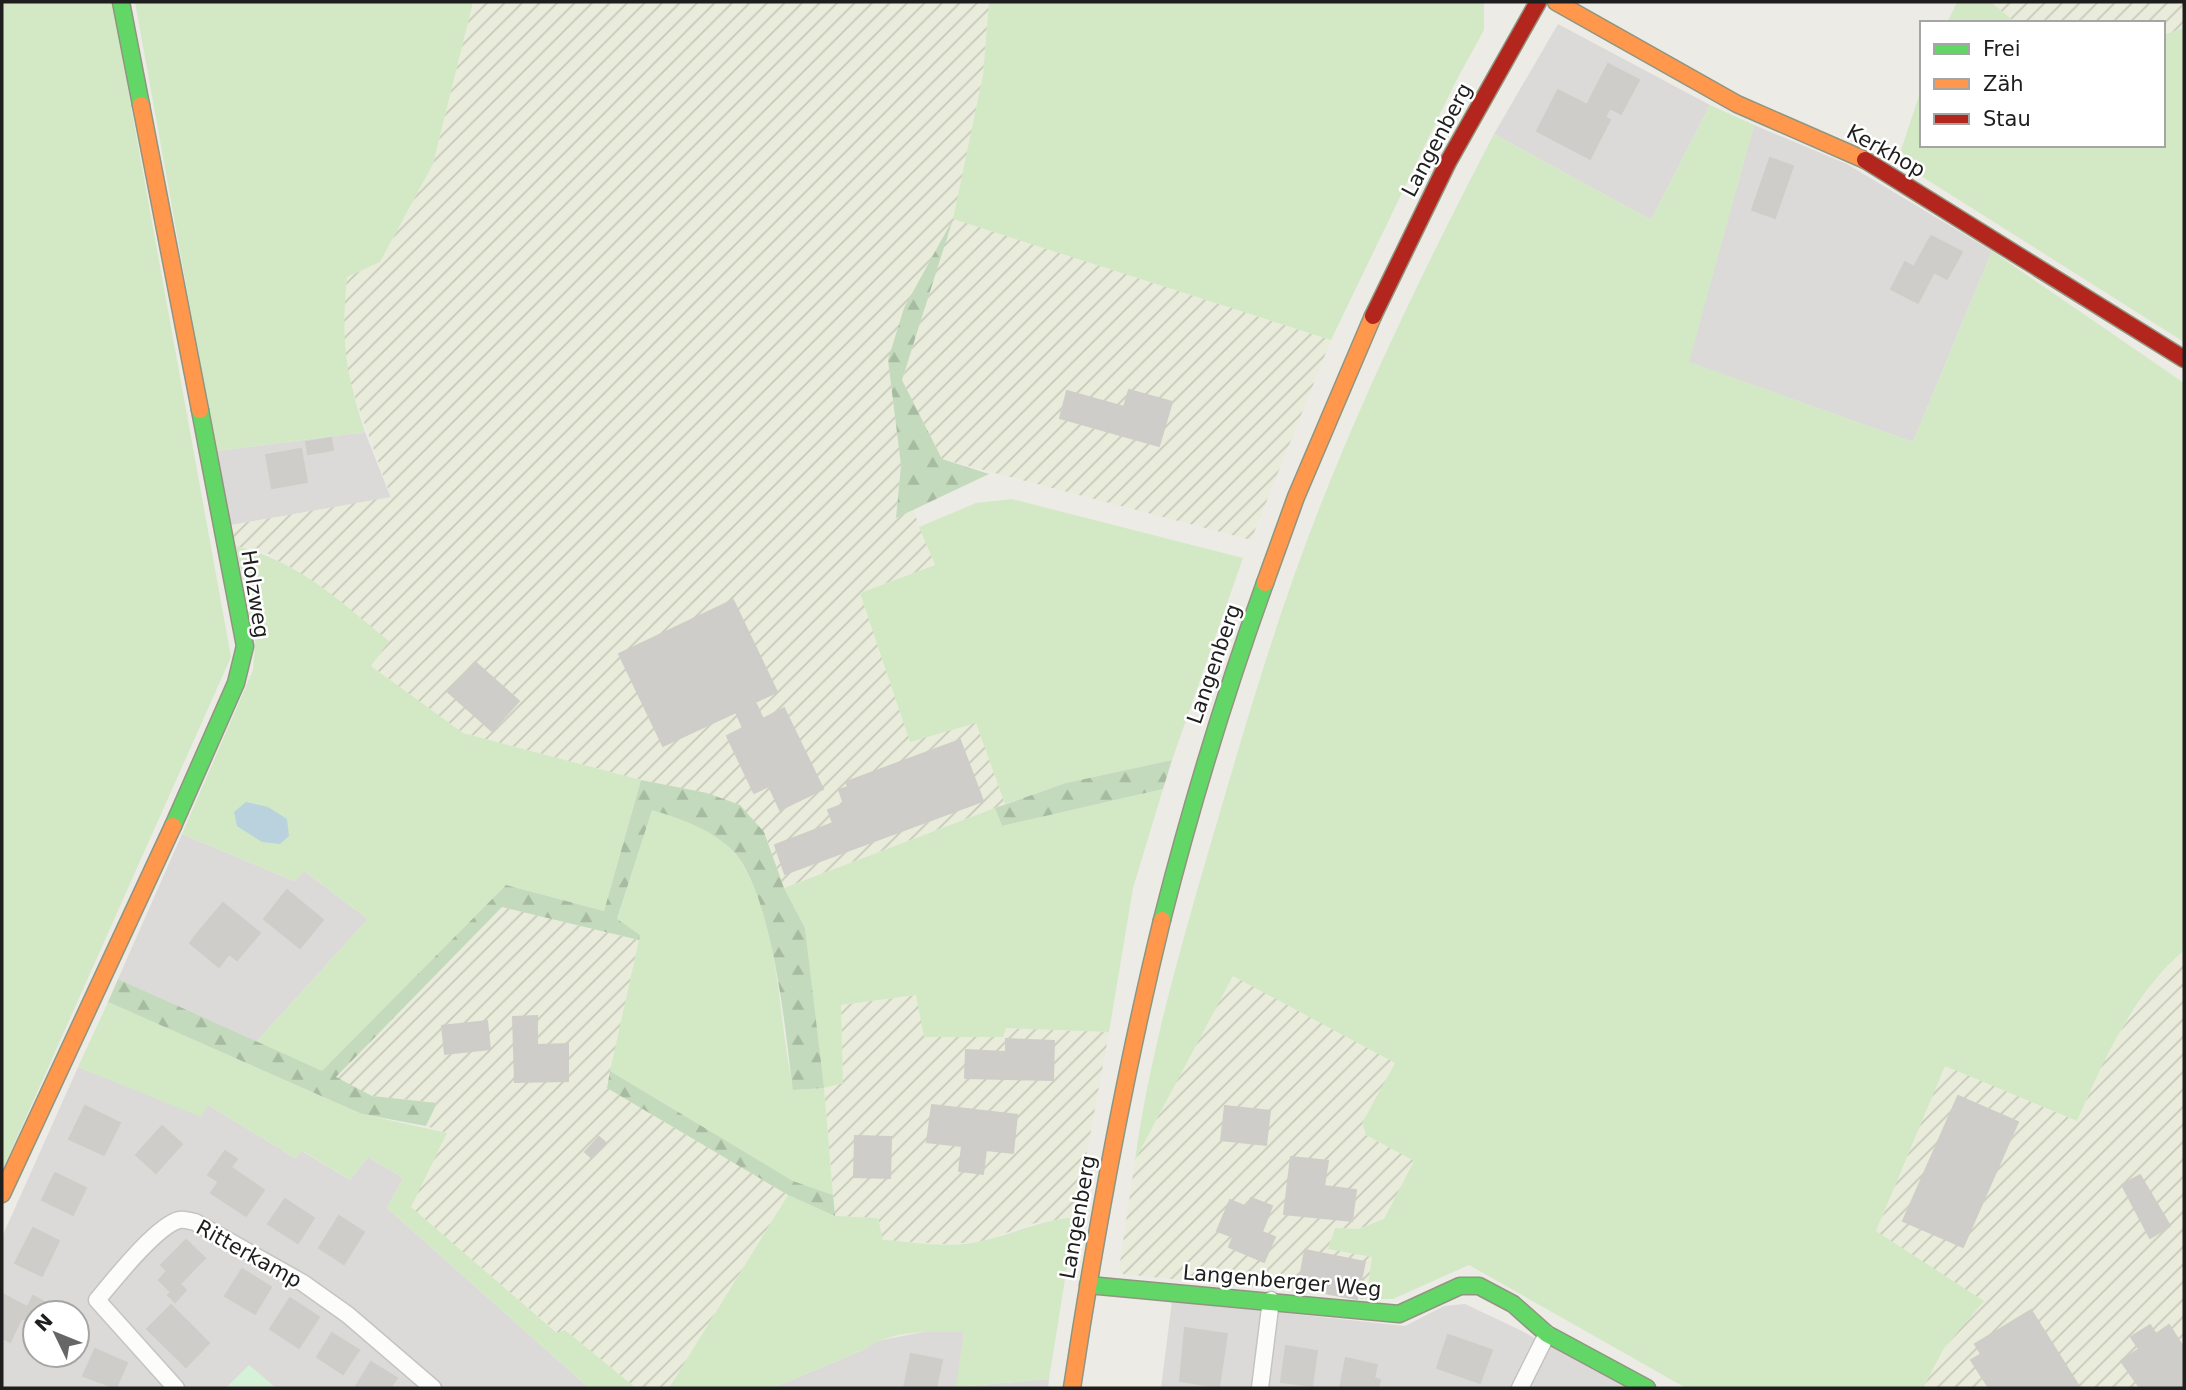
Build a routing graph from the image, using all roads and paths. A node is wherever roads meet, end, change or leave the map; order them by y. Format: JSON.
{"nodes":[{"id":1,"x":121,"y":2,"type":"edge"},
{"id":2,"x":1538,"y":2,"type":"edge"},
{"id":3,"x":1556,"y":2,"type":"edge"},
{"id":4,"x":2184,"y":359,"type":"edge"},
{"id":5,"x":2,"y":1194,"type":"edge"},
{"id":6,"x":1088,"y":1285,"type":"junction"},
{"id":7,"x":1271,"y":1300,"type":"junction"},
{"id":8,"x":1546,"y":1334,"type":"junction"},
{"id":9,"x":176,"y":1388,"type":"edge"},
{"id":10,"x":433,"y":1388,"type":"edge"},
{"id":11,"x":1072,"y":1388,"type":"edge"},
{"id":12,"x":1260,"y":1388,"type":"edge"},
{"id":13,"x":1520,"y":1388,"type":"edge"},
{"id":14,"x":1647,"y":1388,"type":"edge"}],
"edges":[{"from":1,"to":5,"type":"street","name":"Holzweg"},
{"from":2,"to":6,"type":"street","name":"Langenberg"},
{"from":3,"to":4,"type":"street","name":"Kerkhop"},
{"from":6,"to":7,"type":"street","name":"Langenberger Weg"},
{"from":6,"to":11,"type":"street","name":"Langenberg"},
{"from":7,"to":8,"type":"street","name":"Langenberger Weg"},
{"from":7,"to":12,"type":"street"},
{"from":8,"to":13,"type":"street"},
{"from":8,"to":14,"type":"street","name":"Langenberger Weg"},
{"from":9,"to":10,"type":"street","name":"Ritterkamp"}]}
